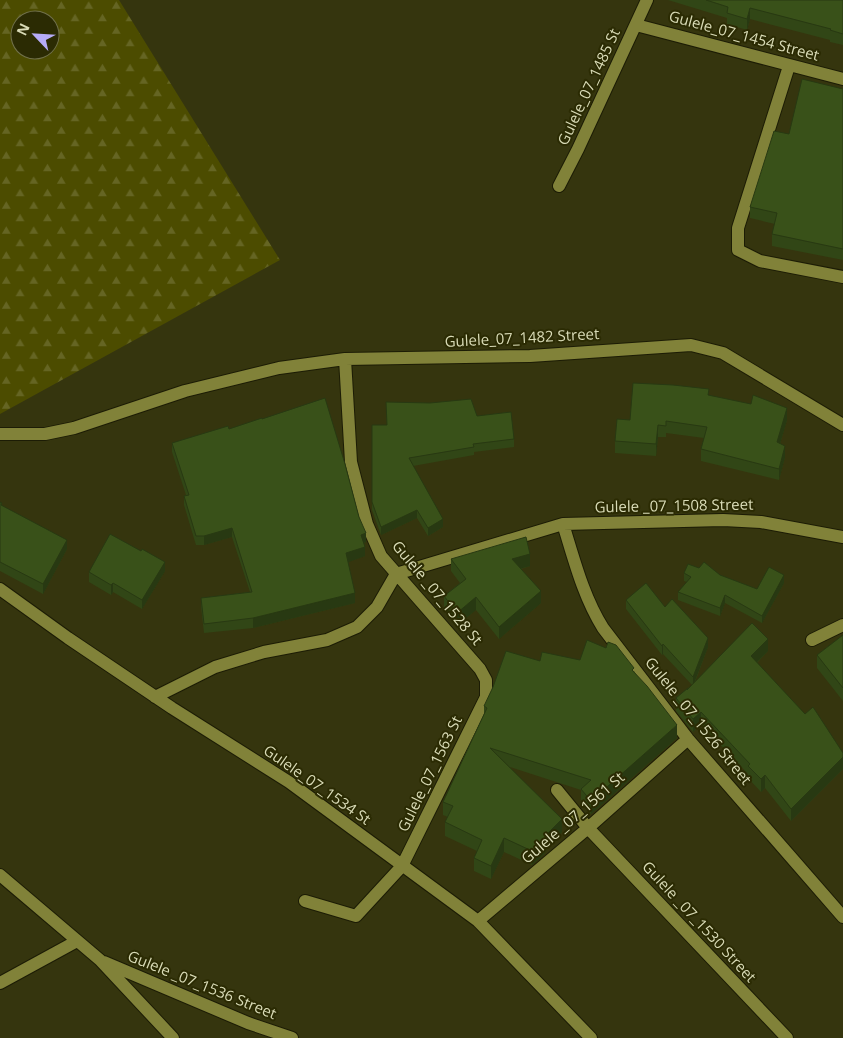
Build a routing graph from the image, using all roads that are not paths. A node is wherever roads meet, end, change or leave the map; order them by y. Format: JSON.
{"nodes":[{"id":1,"x":646,"y":0,"type":"edge"},
{"id":2,"x":636,"y":25,"type":"junction"},
{"id":3,"x":789,"y":66,"type":"junction"},
{"id":4,"x":843,"y":79,"type":"edge"},
{"id":5,"x":559,"y":186,"type":"dead end"},
{"id":6,"x":843,"y":277,"type":"edge"},
{"id":7,"x":345,"y":359,"type":"junction"},
{"id":8,"x":843,"y":425,"type":"edge"},
{"id":9,"x":0,"y":434,"type":"edge"},
{"id":10,"x":563,"y":524,"type":"junction"},
{"id":11,"x":843,"y":537,"type":"edge"},
{"id":12,"x":396,"y":574,"type":"junction"},
{"id":13,"x":0,"y":589,"type":"edge"},
{"id":14,"x":843,"y":626,"type":"edge"},
{"id":15,"x":812,"y":640,"type":"dead end"},
{"id":16,"x":156,"y":697,"type":"junction"},
{"id":17,"x":486,"y":697,"type":"joint"},
{"id":18,"x":688,"y":739,"type":"junction"},
{"id":19,"x":557,"y":790,"type":"dead end"},
{"id":20,"x":588,"y":828,"type":"junction"},
{"id":21,"x":402,"y":866,"type":"junction"},
{"id":22,"x":0,"y":875,"type":"edge"},
{"id":23,"x":305,"y":901,"type":"dead end"},
{"id":24,"x":843,"y":917,"type":"edge"},
{"id":25,"x":478,"y":921,"type":"junction"},
{"id":26,"x":77,"y":941,"type":"junction"},
{"id":27,"x":100,"y":960,"type":"junction"},
{"id":28,"x":0,"y":982,"type":"edge"},
{"id":29,"x":173,"y":1038,"type":"edge"},
{"id":30,"x":292,"y":1038,"type":"edge"},
{"id":31,"x":589,"y":1038,"type":"edge"},
{"id":32,"x":787,"y":1038,"type":"edge"}],
"edges":[{"from":1,"to":2,"type":"street","name":"Gulele_07_1485 St"},
{"from":2,"to":3,"type":"street","name":"Gulele_07_1454 Street"},
{"from":2,"to":5,"type":"street","name":"Gulele_07_1485 St"},
{"from":3,"to":4,"type":"street","name":"Gulele_07_1454 Street"},
{"from":3,"to":6,"type":"street"},
{"from":7,"to":8,"type":"street","name":"Gulele_07_1482 Street"},
{"from":7,"to":9,"type":"street","name":"Gulele_07_1482 Street"},
{"from":7,"to":12,"type":"street","name":"Gulele _07_1528 St"},
{"from":10,"to":11,"type":"street","name":"Gulele _07_1508 Street"},
{"from":10,"to":12,"type":"street","name":"Gulele _07_1508 Street"},
{"from":10,"to":18,"type":"street","name":"Gulele _07_1526 Street"},
{"from":12,"to":16,"type":"street"},
{"from":12,"to":17,"type":"street","name":"Gulele _07_1528 St"},
{"from":13,"to":16,"type":"street","name":"Gulele_07_1534 St"},
{"from":14,"to":15,"type":"street"},
{"from":16,"to":21,"type":"street","name":"Gulele_07_1534 St"},
{"from":17,"to":21,"type":"street","name":"Gulele_07_1563 St"},
{"from":18,"to":20,"type":"street","name":"Gulele _07_1561 St"},
{"from":18,"to":24,"type":"street","name":"Gulele _07_1526 Street"},
{"from":19,"to":20,"type":"street","name":"Gulele _07_1530 Street"},
{"from":20,"to":25,"type":"street","name":"Gulele _07_1561 St"},
{"from":20,"to":32,"type":"street","name":"Gulele _07_1530 Street"},
{"from":21,"to":23,"type":"street","name":"Gulele_07_1563 St"},
{"from":21,"to":25,"type":"street","name":"Gulele_07_1534 St"},
{"from":22,"to":26,"type":"street"},
{"from":25,"to":31,"type":"street","name":"Gulele_07_1534 St"},
{"from":26,"to":27,"type":"street"},
{"from":26,"to":28,"type":"street"},
{"from":27,"to":29,"type":"street"},
{"from":27,"to":30,"type":"street","name":"Gulele _07_1536 Street"}]}
